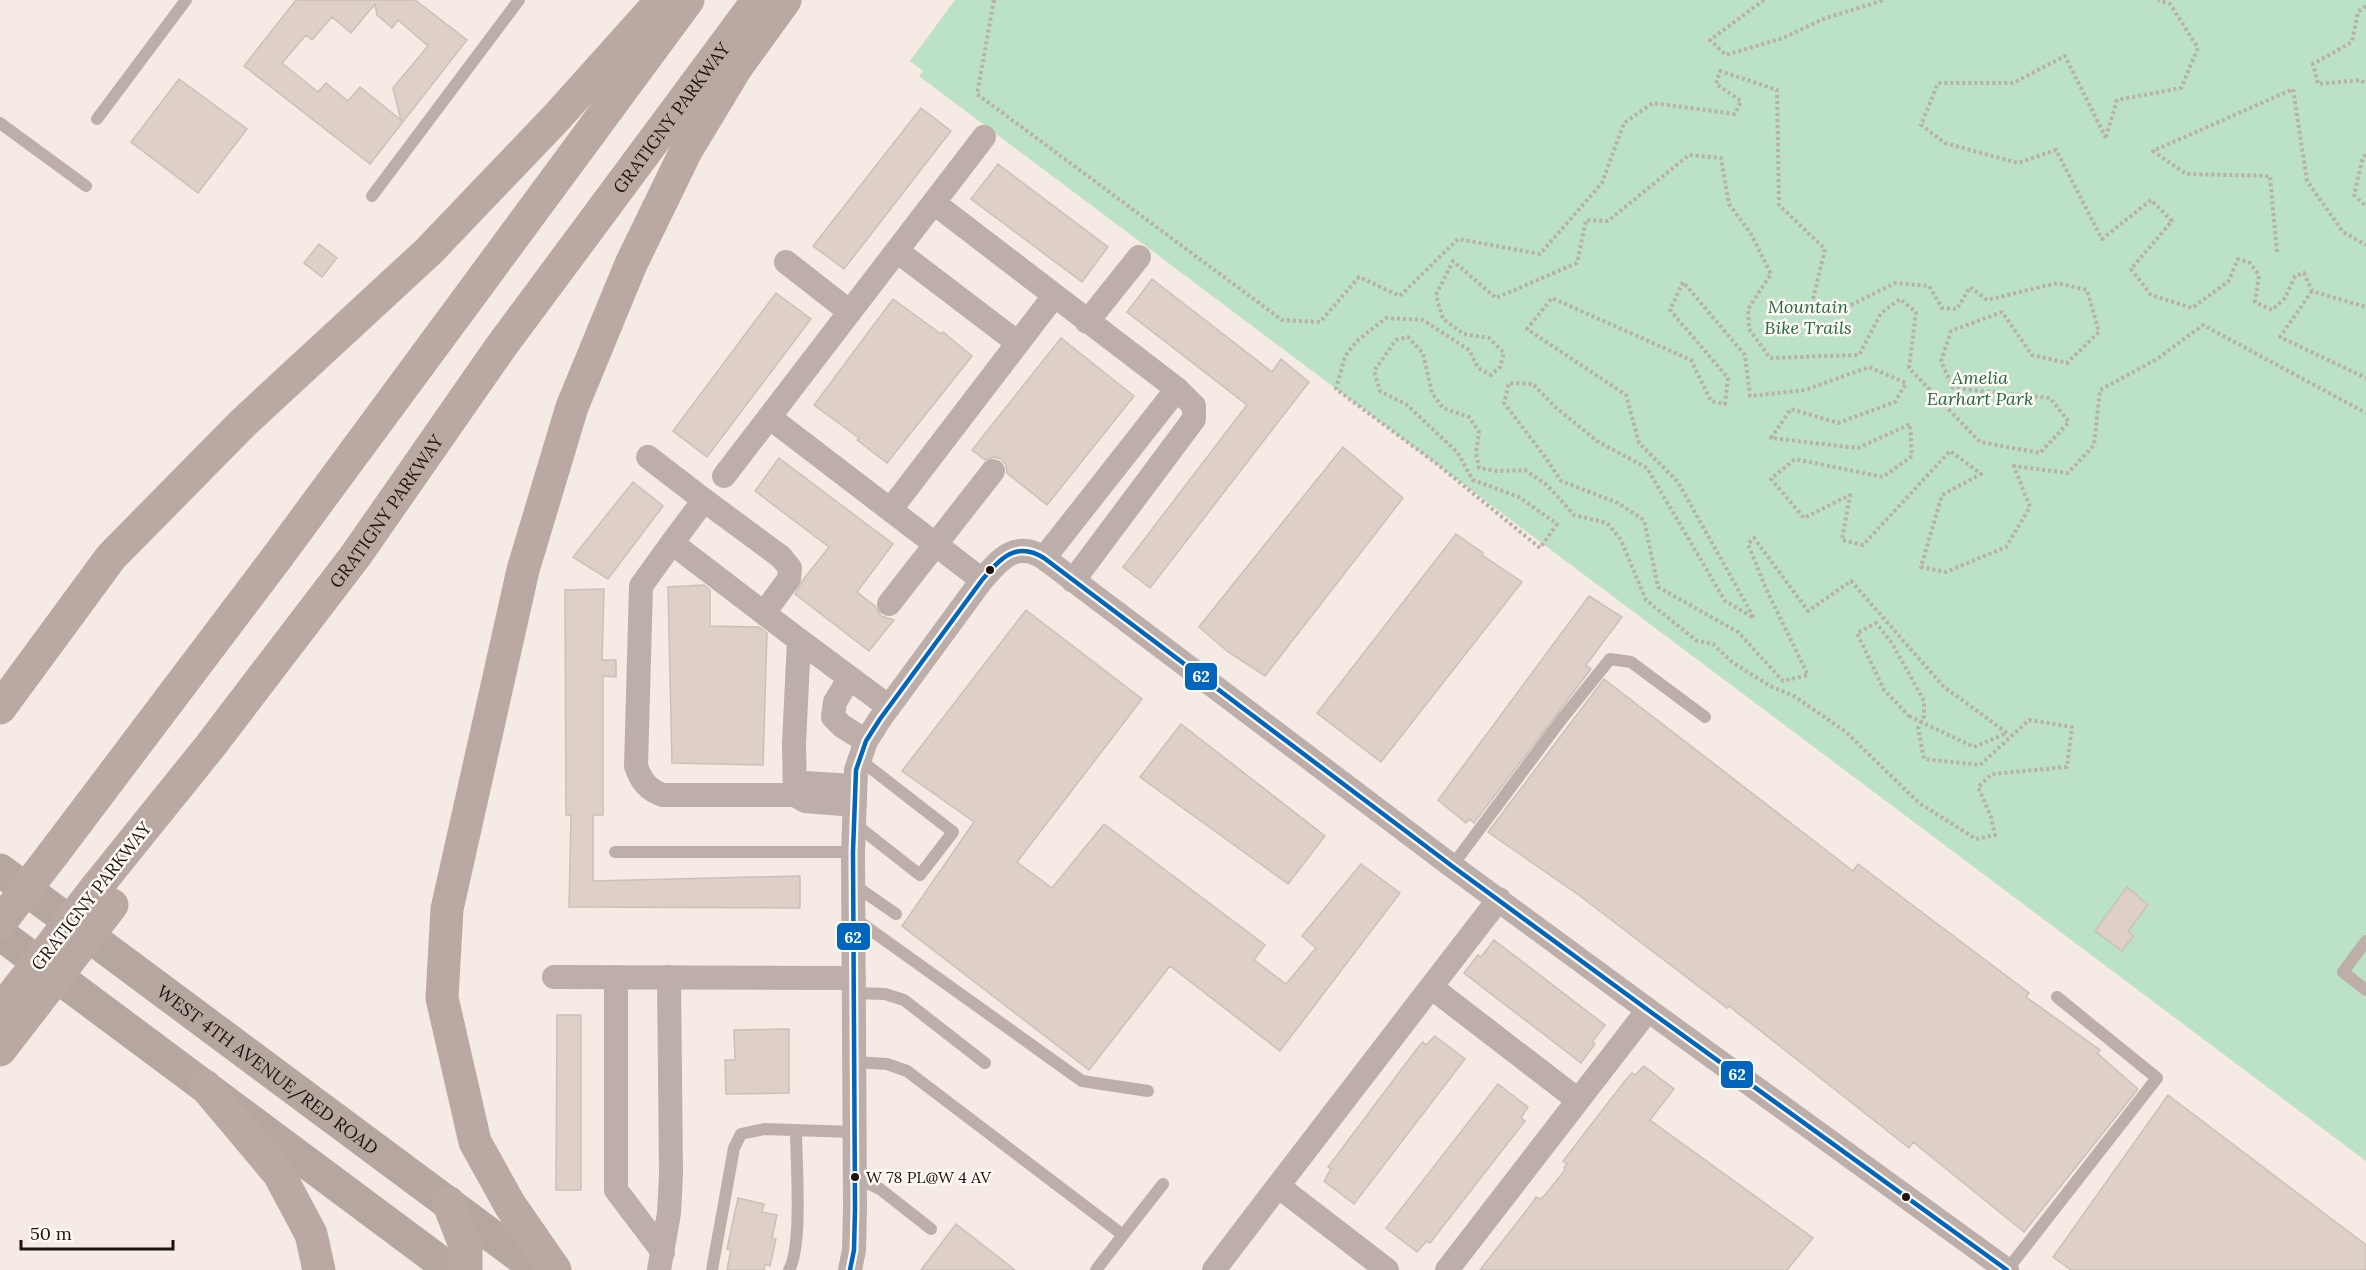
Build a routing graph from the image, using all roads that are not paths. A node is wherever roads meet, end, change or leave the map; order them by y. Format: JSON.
{"nodes":[{"id":1,"x":186,"y":0,"type":"edge"},
{"id":2,"x":519,"y":0,"type":"edge"},
{"id":3,"x":662,"y":0,"type":"edge"},
{"id":4,"x":688,"y":0,"type":"edge"},
{"id":5,"x":758,"y":0,"type":"edge"},
{"id":6,"x":785,"y":0,"type":"edge"},
{"id":7,"x":98,"y":119,"type":"dead end"},
{"id":8,"x":0,"y":123,"type":"edge"},
{"id":9,"x":984,"y":137,"type":"dead end"},
{"id":10,"x":86,"y":186,"type":"dead end"},
{"id":11,"x":372,"y":196,"type":"dead end"},
{"id":12,"x":934,"y":202,"type":"junction"},
{"id":13,"x":897,"y":251,"type":"junction"},
{"id":14,"x":1139,"y":257,"type":"dead end"},
{"id":15,"x":786,"y":262,"type":"dead end"},
{"id":16,"x":1054,"y":296,"type":"junction"},
{"id":17,"x":850,"y":312,"type":"junction"},
{"id":18,"x":1087,"y":322,"type":"junction"},
{"id":19,"x":1018,"y":343,"type":"junction"},
{"id":20,"x":1177,"y":389,"type":"junction"},
{"id":21,"x":769,"y":417,"type":"junction"},
{"id":22,"x":648,"y":457,"type":"dead end"},
{"id":23,"x":993,"y":471,"type":"dead end"},
{"id":24,"x":724,"y":476,"type":"dead end"},
{"id":25,"x":704,"y":500,"type":"junction"},
{"id":26,"x":891,"y":509,"type":"junction"},
{"id":27,"x":1077,"y":517,"type":"junction"},
{"id":28,"x":1106,"y":539,"type":"junction"},
{"id":29,"x":672,"y":543,"type":"junction"},
{"id":30,"x":937,"y":543,"type":"junction"},
{"id":31,"x":1044,"y":558,"type":"junction"},
{"id":32,"x":982,"y":580,"type":"junction"},
{"id":33,"x":1073,"y":581,"type":"junction"},
{"id":34,"x":889,"y":604,"type":"dead end"},
{"id":35,"x":764,"y":613,"type":"junction"},
{"id":36,"x":799,"y":640,"type":"junction"},
{"id":37,"x":849,"y":679,"type":"junction"},
{"id":38,"x":1,"y":707,"type":"edge"},
{"id":39,"x":889,"y":707,"type":"junction"},
{"id":40,"x":1705,"y":717,"type":"dead end"},
{"id":41,"x":857,"y":782,"type":"junction"},
{"id":42,"x":795,"y":795,"type":"junction"},
{"id":43,"x":615,"y":852,"type":"dead end"},
{"id":44,"x":853,"y":852,"type":"junction"},
{"id":45,"x":1452,"y":866,"type":"junction"},
{"id":46,"x":0,"y":870,"type":"edge"},
{"id":47,"x":853,"y":884,"type":"junction"},
{"id":48,"x":1499,"y":899,"type":"junction"},
{"id":49,"x":896,"y":914,"type":"dead end"},
{"id":50,"x":853,"y":917,"type":"junction"},
{"id":51,"x":0,"y":923,"type":"edge"},
{"id":52,"x":0,"y":934,"type":"edge"},
{"id":53,"x":2366,"y":941,"type":"edge"},
{"id":54,"x":554,"y":977,"type":"dead end"},
{"id":55,"x":616,"y":977,"type":"junction"},
{"id":56,"x":669,"y":977,"type":"junction"},
{"id":57,"x":854,"y":986,"type":"junction"},
{"id":58,"x":1431,"y":987,"type":"junction"},
{"id":59,"x":2366,"y":990,"type":"edge"},
{"id":60,"x":2057,"y":997,"type":"dead end"},
{"id":61,"x":19,"y":1000,"type":"edge"},
{"id":62,"x":1648,"y":1011,"type":"junction"},
{"id":63,"x":0,"y":1050,"type":"edge"},
{"id":64,"x":854,"y":1062,"type":"junction"},
{"id":65,"x":985,"y":1063,"type":"dead end"},
{"id":66,"x":205,"y":1086,"type":"junction"},
{"id":67,"x":1148,"y":1091,"type":"dead end"},
{"id":68,"x":1578,"y":1100,"type":"junction"},
{"id":69,"x":796,"y":1130,"type":"junction"},
{"id":70,"x":854,"y":1132,"type":"junction"},
{"id":71,"x":855,"y":1177,"type":"junction"},
{"id":72,"x":1163,"y":1184,"type":"dead end"},
{"id":73,"x":1278,"y":1186,"type":"junction"},
{"id":74,"x":447,"y":1202,"type":"junction"},
{"id":75,"x":931,"y":1229,"type":"dead end"},
{"id":76,"x":1123,"y":1235,"type":"junction"},
{"id":77,"x":661,"y":1261,"type":"edge"},
{"id":78,"x":319,"y":1270,"type":"edge"},
{"id":79,"x":451,"y":1270,"type":"edge"},
{"id":80,"x":466,"y":1270,"type":"edge"},
{"id":81,"x":538,"y":1270,"type":"edge"},
{"id":82,"x":555,"y":1270,"type":"edge"},
{"id":83,"x":712,"y":1270,"type":"edge"},
{"id":84,"x":789,"y":1270,"type":"edge"},
{"id":85,"x":850,"y":1270,"type":"edge"},
{"id":86,"x":1096,"y":1270,"type":"edge"},
{"id":87,"x":1214,"y":1270,"type":"edge"},
{"id":88,"x":1387,"y":1270,"type":"edge"},
{"id":89,"x":1447,"y":1270,"type":"edge"},
{"id":90,"x":2007,"y":1270,"type":"edge"}],
"edges":[{"from":1,"to":7,"type":"lane"},
{"from":2,"to":11,"type":"lane"},
{"from":3,"to":38,"type":"highway"},
{"from":4,"to":51,"type":"highway","bridge":true},
{"from":5,"to":61,"type":"highway","name":"GRATIGNY PARKWAY","bridge":true},
{"from":6,"to":82,"type":"highway"},
{"from":8,"to":10,"type":"lane"},
{"from":9,"to":12,"type":"street"},
{"from":12,"to":13,"type":"street"},
{"from":12,"to":16,"type":"street"},
{"from":13,"to":17,"type":"street"},
{"from":13,"to":19,"type":"street"},
{"from":14,"to":18,"type":"street"},
{"from":15,"to":17,"type":"street"},
{"from":16,"to":18,"type":"street"},
{"from":16,"to":19,"type":"street"},
{"from":17,"to":21,"type":"street"},
{"from":18,"to":20,"type":"street"},
{"from":19,"to":26,"type":"street"},
{"from":20,"to":27,"type":"street"},
{"from":20,"to":28,"type":"street"},
{"from":21,"to":24,"type":"street"},
{"from":21,"to":26,"type":"street"},
{"from":22,"to":25,"type":"street"},
{"from":23,"to":30,"type":"street"},
{"from":25,"to":29,"type":"street"},
{"from":25,"to":35,"type":"street"},
{"from":26,"to":30,"type":"street"},
{"from":27,"to":28,"type":"street"},
{"from":27,"to":31,"type":"street"},
{"from":28,"to":33,"type":"street"},
{"from":29,"to":35,"type":"street"},
{"from":29,"to":42,"type":"street"},
{"from":30,"to":32,"type":"street"},
{"from":30,"to":34,"type":"street"},
{"from":31,"to":32,"type":"street"},
{"from":31,"to":33,"type":"street"},
{"from":32,"to":39,"type":"street"},
{"from":33,"to":45,"type":"street"},
{"from":35,"to":36,"type":"street"},
{"from":36,"to":37,"type":"street"},
{"from":36,"to":42,"type":"street"},
{"from":37,"to":39,"type":"street"},
{"from":37,"to":41,"type":"street"},
{"from":39,"to":41,"type":"street"},
{"from":40,"to":45,"type":"lane"},
{"from":41,"to":41,"type":"lane"},
{"from":41,"to":42,"type":"street"},
{"from":41,"to":44,"type":"street"},
{"from":43,"to":44,"type":"lane"},
{"from":44,"to":47,"type":"street"},
{"from":45,"to":48,"type":"street"},
{"from":46,"to":74,"type":"main road","name":"WEST 4TH AVENUE/RED ROAD"},
{"from":47,"to":49,"type":"lane"},
{"from":47,"to":50,"type":"street"},
{"from":48,"to":58,"type":"street"},
{"from":48,"to":62,"type":"street"},
{"from":50,"to":57,"type":"street"},
{"from":50,"to":67,"type":"lane"},
{"from":52,"to":66,"type":"main road"},
{"from":53,"to":59,"type":"lane"},
{"from":54,"to":55,"type":"street"},
{"from":55,"to":56,"type":"street"},
{"from":55,"to":77,"type":"street"},
{"from":56,"to":57,"type":"street"},
{"from":56,"to":77,"type":"street"},
{"from":57,"to":64,"type":"street"},
{"from":57,"to":65,"type":"lane"},
{"from":58,"to":68,"type":"street"},
{"from":58,"to":73,"type":"street"},
{"from":60,"to":90,"type":"lane"},
{"from":61,"to":63,"type":"highway","name":"GRATIGNY PARKWAY"},
{"from":62,"to":68,"type":"street"},
{"from":62,"to":90,"type":"street"},
{"from":64,"to":70,"type":"street"},
{"from":64,"to":76,"type":"lane"},
{"from":66,"to":78,"type":"highway"},
{"from":66,"to":79,"type":"main road"},
{"from":68,"to":89,"type":"street"},
{"from":69,"to":70,"type":"lane"},
{"from":69,"to":83,"type":"lane"},
{"from":69,"to":84,"type":"lane"},
{"from":70,"to":71,"type":"street"},
{"from":71,"to":75,"type":"lane"},
{"from":71,"to":85,"type":"street"},
{"from":72,"to":76,"type":"lane"},
{"from":73,"to":87,"type":"street"},
{"from":73,"to":88,"type":"street"},
{"from":74,"to":80,"type":"highway"},
{"from":74,"to":81,"type":"main road","name":"WEST 4TH AVENUE/RED ROAD"},
{"from":76,"to":86,"type":"lane"}]}
